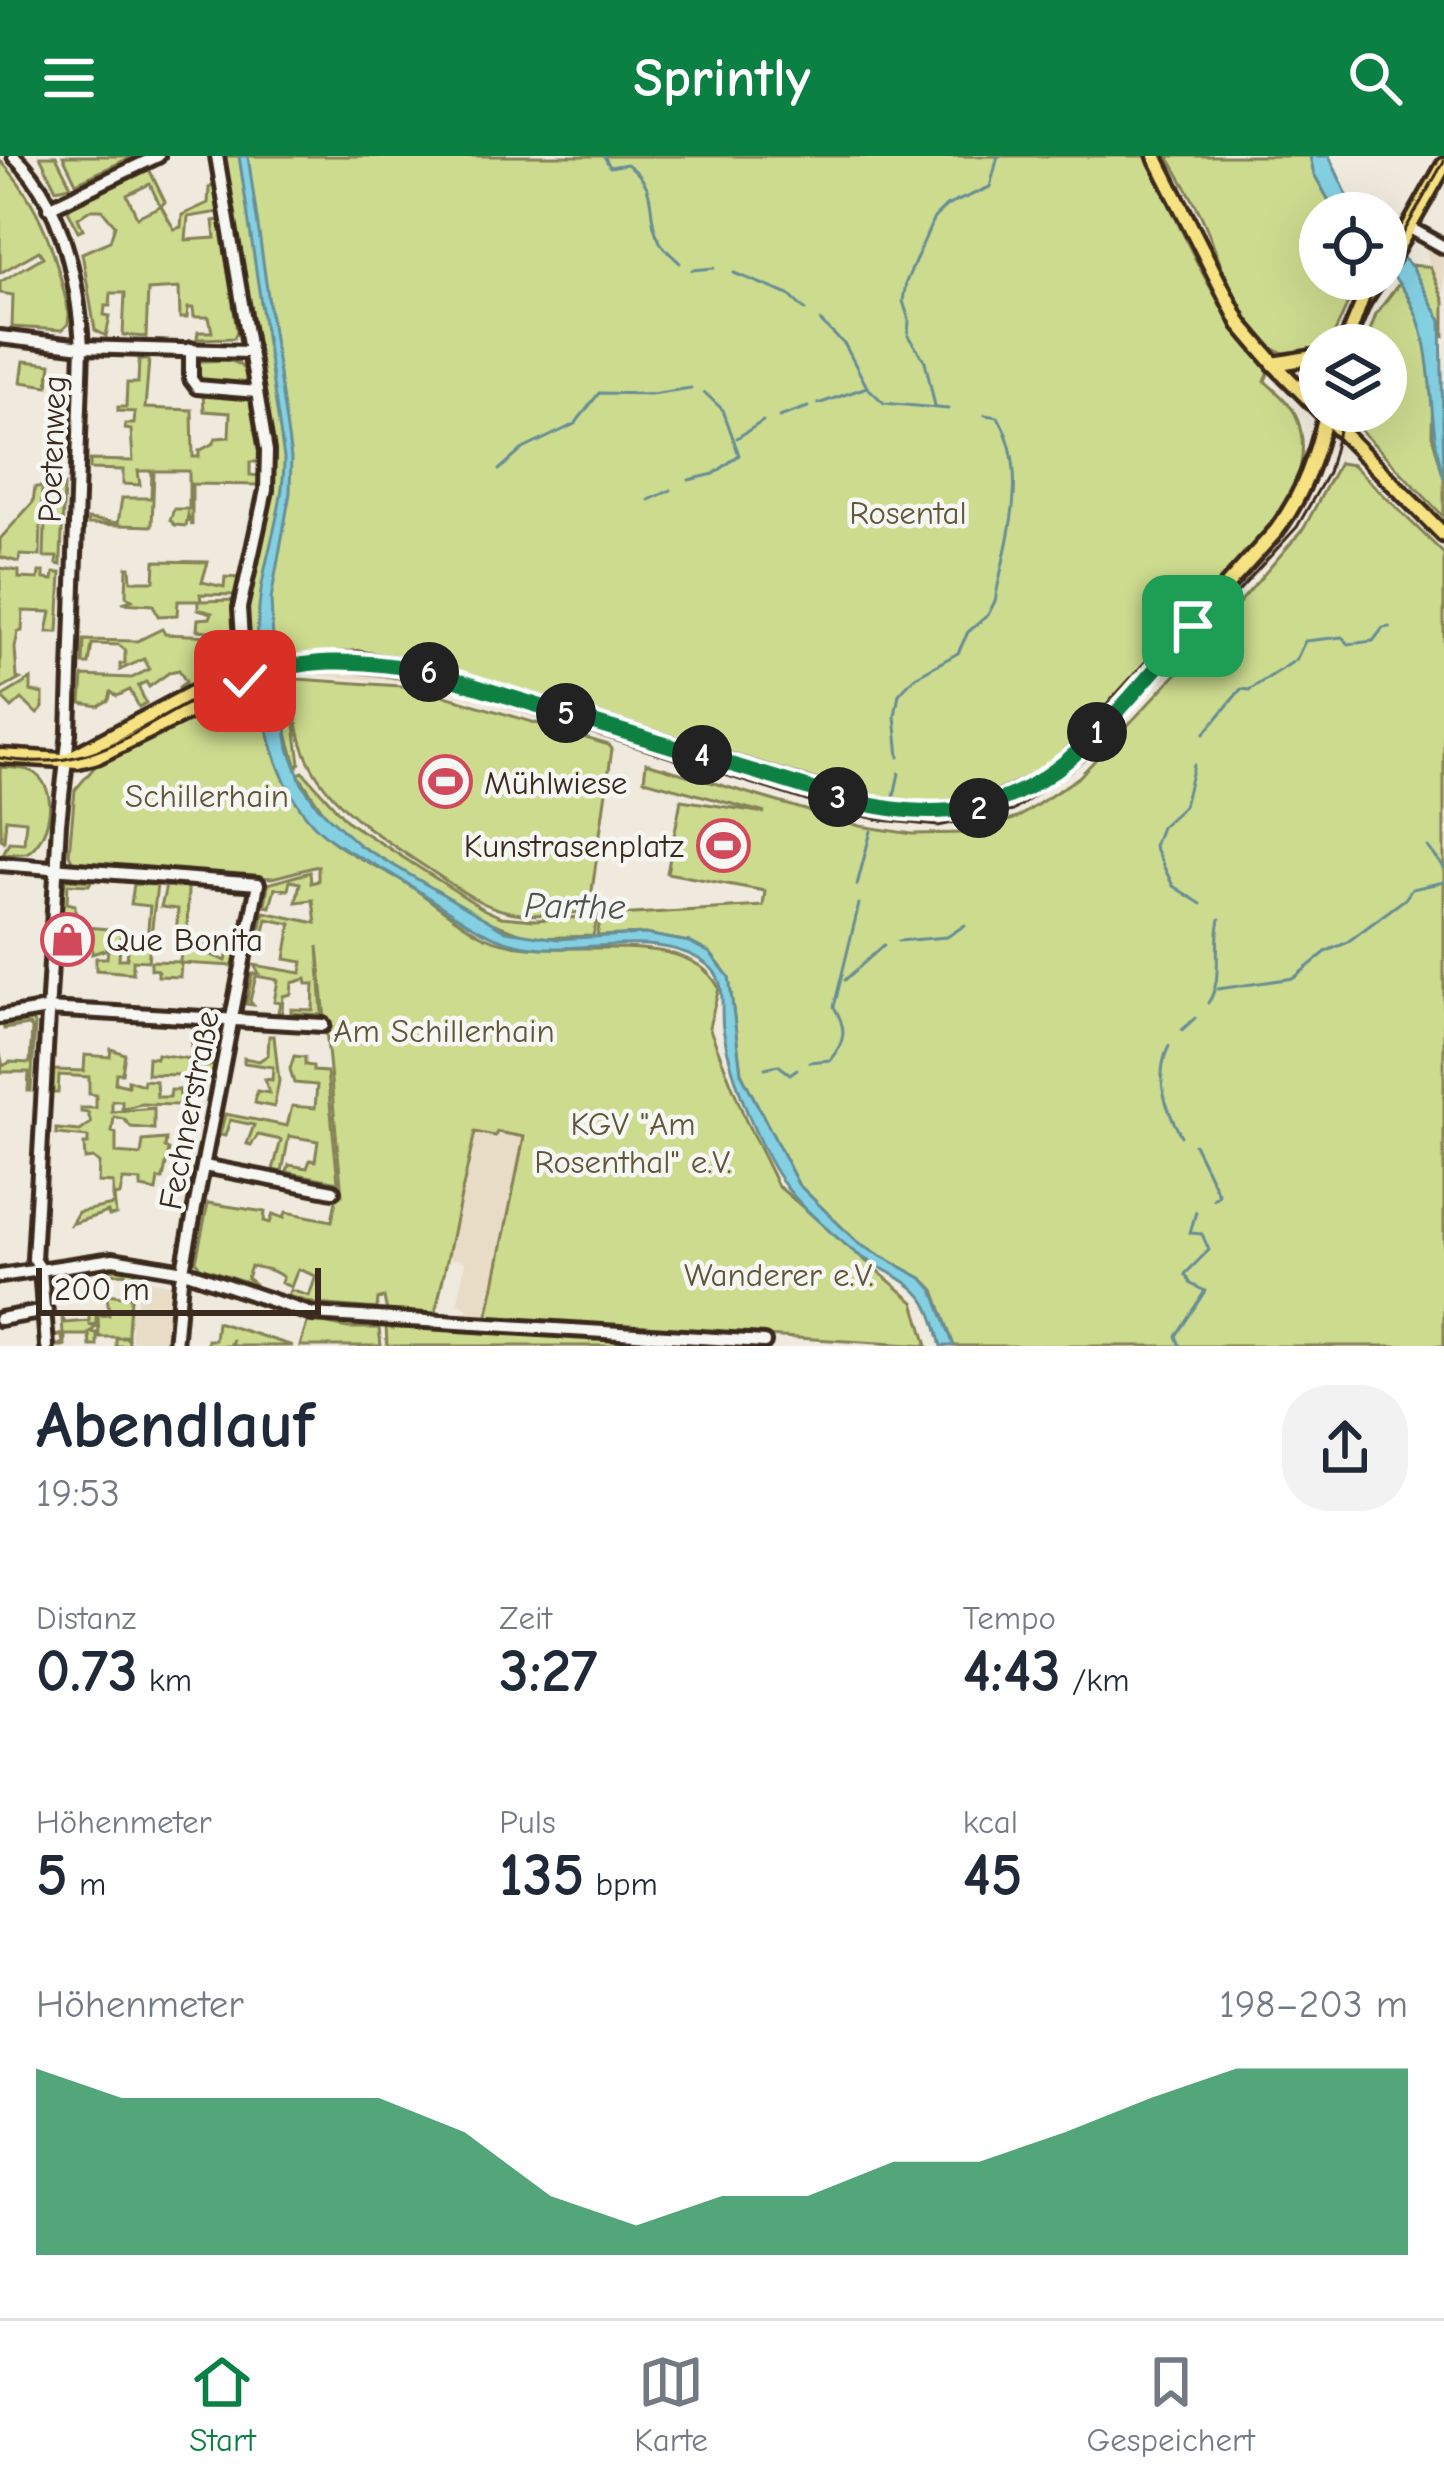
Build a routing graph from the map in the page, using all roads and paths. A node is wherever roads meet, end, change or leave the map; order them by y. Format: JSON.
{"nodes":[{"id":1,"x":14,"y":156,"type":"edge"},
{"id":2,"x":158,"y":156,"type":"edge"},
{"id":3,"x":217,"y":156,"type":"edge"},
{"id":4,"x":1155,"y":156,"type":"edge"},
{"id":5,"x":24,"y":162,"type":"edge"},
{"id":6,"x":1444,"y":165,"type":"edge"},
{"id":7,"x":49,"y":208,"type":"junction"},
{"id":8,"x":1408,"y":226,"type":"joint"},
{"id":9,"x":1444,"y":247,"type":"edge"},
{"id":10,"x":0,"y":337,"type":"edge"},
{"id":11,"x":82,"y":346,"type":"junction"},
{"id":12,"x":191,"y":350,"type":"junction"},
{"id":13,"x":247,"y":352,"type":"junction"},
{"id":14,"x":1299,"y":360,"type":"edge"},
{"id":15,"x":1274,"y":364,"type":"junction"},
{"id":16,"x":1299,"y":388,"type":"edge"},
{"id":17,"x":257,"y":392,"type":"junction"},
{"id":18,"x":1322,"y":432,"type":"edge"},
{"id":19,"x":1344,"y":432,"type":"edge"},
{"id":20,"x":1444,"y":535,"type":"edge"},
{"id":21,"x":254,"y":670,"type":"junction"},
{"id":22,"x":0,"y":756,"type":"edge"},
{"id":23,"x":66,"y":760,"type":"junction"},
{"id":24,"x":0,"y":864,"type":"edge"},
{"id":25,"x":56,"y":868,"type":"junction"},
{"id":26,"x":47,"y":1009,"type":"junction"},
{"id":27,"x":0,"y":1017,"type":"edge"},
{"id":28,"x":232,"y":1022,"type":"junction"},
{"id":29,"x":323,"y":1025,"type":"dead end"},
{"id":30,"x":204,"y":1166,"type":"junction"},
{"id":31,"x":333,"y":1192,"type":"dead end"},
{"id":32,"x":40,"y":1270,"type":"junction"},
{"id":33,"x":184,"y":1271,"type":"junction"},
{"id":34,"x":0,"y":1276,"type":"edge"},
{"id":35,"x":46,"y":1311,"type":"junction"},
{"id":36,"x":0,"y":1319,"type":"edge"},
{"id":37,"x":764,"y":1342,"type":"dead end"},
{"id":38,"x":47,"y":1346,"type":"edge"},
{"id":39,"x":175,"y":1346,"type":"edge"}],
"edges":[{"from":1,"to":5,"type":"street","name":"Poetenweg"},
{"from":2,"to":7,"type":"street"},
{"from":3,"to":13,"type":"street"},
{"from":4,"to":15,"type":"main road"},
{"from":5,"to":7,"type":"street","name":"Poetenweg"},
{"from":6,"to":8,"type":"main road"},
{"from":7,"to":11,"type":"street","name":"Poetenweg"},
{"from":8,"to":9,"type":"street"},
{"from":10,"to":11,"type":"street"},
{"from":11,"to":12,"type":"street"},
{"from":11,"to":23,"type":"street","name":"Poetenweg"},
{"from":12,"to":13,"type":"street"},
{"from":12,"to":17,"type":"street"},
{"from":13,"to":17,"type":"street"},
{"from":14,"to":15,"type":"main road"},
{"from":15,"to":16,"type":"main road"},
{"from":17,"to":21,"type":"street"},
{"from":18,"to":21,"type":"main road"},
{"from":19,"to":20,"type":"main road"},
{"from":21,"to":23,"type":"main road"},
{"from":22,"to":23,"type":"main road"},
{"from":23,"to":25,"type":"street","name":"Poetenweg"},
{"from":24,"to":25,"type":"street"},
{"from":25,"to":26,"type":"street","name":"Poetenweg"},
{"from":25,"to":28,"type":"street","name":"Fechnerstraße"},
{"from":26,"to":27,"type":"street"},
{"from":26,"to":28,"type":"street"},
{"from":26,"to":32,"type":"street","name":"Poetenweg"},
{"from":28,"to":29,"type":"street"},
{"from":28,"to":30,"type":"street","name":"Fechnerstraße"},
{"from":30,"to":31,"type":"street"},
{"from":30,"to":33,"type":"street","name":"Fechnerstraße"},
{"from":32,"to":33,"type":"street"},
{"from":32,"to":34,"type":"street"},
{"from":32,"to":35,"type":"street","name":"Poetenweg"},
{"from":33,"to":37,"type":"street"},
{"from":33,"to":39,"type":"street","name":"Fechnerstraße"},
{"from":35,"to":36,"type":"street"},
{"from":35,"to":38,"type":"street","name":"Poetenweg"}]}
